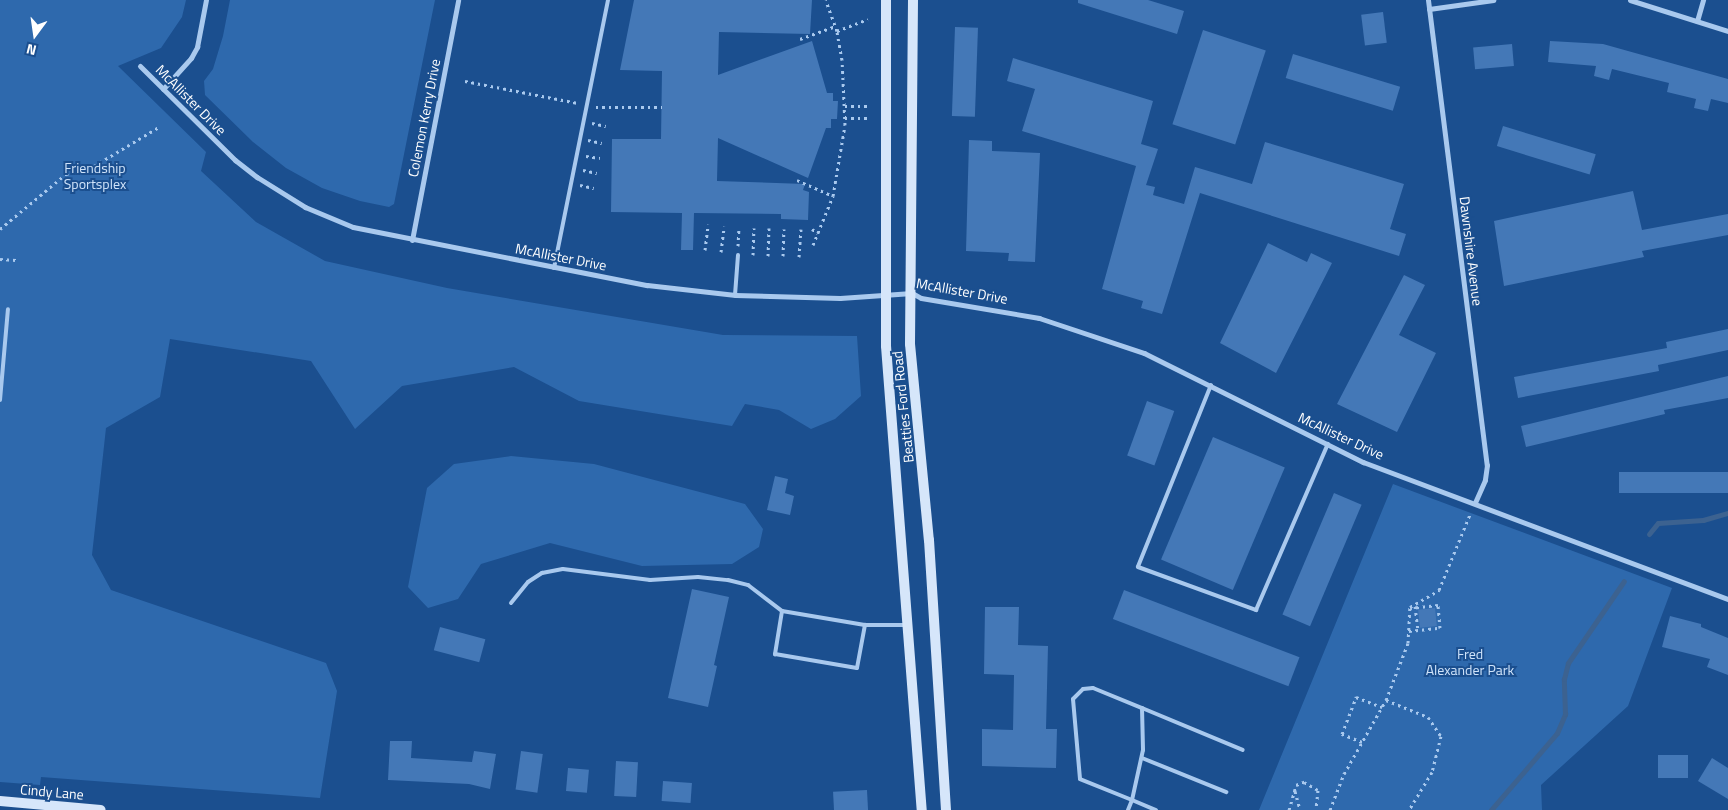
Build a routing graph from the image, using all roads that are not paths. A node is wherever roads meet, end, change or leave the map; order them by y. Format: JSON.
{"nodes":[{"id":1,"x":206,"y":0,"type":"edge"},
{"id":2,"x":458,"y":0,"type":"edge"},
{"id":3,"x":608,"y":0,"type":"edge"},
{"id":4,"x":886,"y":0,"type":"edge"},
{"id":5,"x":913,"y":0,"type":"edge"},
{"id":6,"x":1428,"y":0,"type":"edge"},
{"id":7,"x":1493,"y":0,"type":"edge"},
{"id":8,"x":1630,"y":0,"type":"edge"},
{"id":9,"x":1702,"y":0,"type":"edge"},
{"id":10,"x":1429,"y":9,"type":"junction"},
{"id":11,"x":1696,"y":21,"type":"junction"},
{"id":12,"x":1728,"y":32,"type":"edge"},
{"id":13,"x":140,"y":66,"type":"dead end"},
{"id":14,"x":163,"y":89,"type":"junction"},
{"id":15,"x":412,"y":240,"type":"junction"},
{"id":16,"x":738,"y":254,"type":"road end"},
{"id":17,"x":554,"y":268,"type":"junction"},
{"id":18,"x":912,"y":293,"type":"junction"},
{"id":19,"x":736,"y":295,"type":"junction"},
{"id":20,"x":888,"y":295,"type":"junction"},
{"id":21,"x":8,"y":309,"type":"dead end"},
{"id":22,"x":1211,"y":385,"type":"junction"},
{"id":23,"x":0,"y":400,"type":"edge"},
{"id":24,"x":1328,"y":444,"type":"junction"},
{"id":25,"x":1475,"y":502,"type":"junction"},
{"id":26,"x":1728,"y":599,"type":"edge"},
{"id":27,"x":511,"y":603,"type":"dead end"},
{"id":28,"x":782,"y":611,"type":"junction"},
{"id":29,"x":865,"y":625,"type":"junction"},
{"id":30,"x":910,"y":625,"type":"junction"},
{"id":31,"x":1142,"y":708,"type":"junction"},
{"id":32,"x":1243,"y":750,"type":"dead end"},
{"id":33,"x":1142,"y":758,"type":"junction"},
{"id":34,"x":1226,"y":792,"type":"dead end"},
{"id":35,"x":1132,"y":800,"type":"junction"},
{"id":36,"x":0,"y":801,"type":"edge"},
{"id":37,"x":101,"y":810,"type":"edge"},
{"id":38,"x":922,"y":810,"type":"edge"},
{"id":39,"x":946,"y":810,"type":"edge"},
{"id":40,"x":1128,"y":810,"type":"edge"},
{"id":41,"x":1156,"y":810,"type":"edge"}],
"edges":[{"from":1,"to":14,"type":"street"},
{"from":2,"to":15,"type":"street","name":"Colemon Kerry Drive"},
{"from":3,"to":17,"type":"lane"},
{"from":4,"to":20,"type":"main road","name":"Beatties Ford Road"},
{"from":5,"to":18,"type":"main road","name":"Beatties Ford Road"},
{"from":6,"to":10,"type":"street","name":"Dawnshire Avenue"},
{"from":7,"to":10,"type":"street"},
{"from":8,"to":11,"type":"street"},
{"from":9,"to":11,"type":"street"},
{"from":10,"to":25,"type":"street","name":"Dawnshire Avenue"},
{"from":11,"to":12,"type":"street"},
{"from":13,"to":14,"type":"street","name":"McAllister Drive"},
{"from":14,"to":15,"type":"street","name":"McAllister Drive"},
{"from":15,"to":17,"type":"street","name":"McAllister Drive"},
{"from":16,"to":19,"type":"lane"},
{"from":17,"to":19,"type":"street","name":"McAllister Drive"},
{"from":18,"to":20,"type":"street","name":"McAllister Drive"},
{"from":18,"to":22,"type":"street","name":"McAllister Drive"},
{"from":18,"to":39,"type":"main road","name":"Beatties Ford Road"},
{"from":19,"to":20,"type":"street","name":"McAllister Drive"},
{"from":20,"to":30,"type":"main road","name":"Beatties Ford Road"},
{"from":21,"to":23,"type":"lane"},
{"from":22,"to":24,"type":"street","name":"McAllister Drive"},
{"from":22,"to":24,"type":"lane"},
{"from":24,"to":25,"type":"street","name":"McAllister Drive"},
{"from":25,"to":26,"type":"street","name":"McAllister Drive"},
{"from":27,"to":28,"type":"lane"},
{"from":28,"to":29,"type":"lane"},
{"from":28,"to":29,"type":"lane"},
{"from":29,"to":30,"type":"lane"},
{"from":30,"to":38,"type":"main road","name":"Beatties Ford Road"},
{"from":31,"to":32,"type":"lane"},
{"from":31,"to":33,"type":"lane"},
{"from":31,"to":35,"type":"lane"},
{"from":33,"to":34,"type":"lane"},
{"from":33,"to":35,"type":"lane"},
{"from":35,"to":40,"type":"lane"},
{"from":35,"to":41,"type":"lane"},
{"from":36,"to":37,"type":"main road","name":"Cindy Lane"}]}
